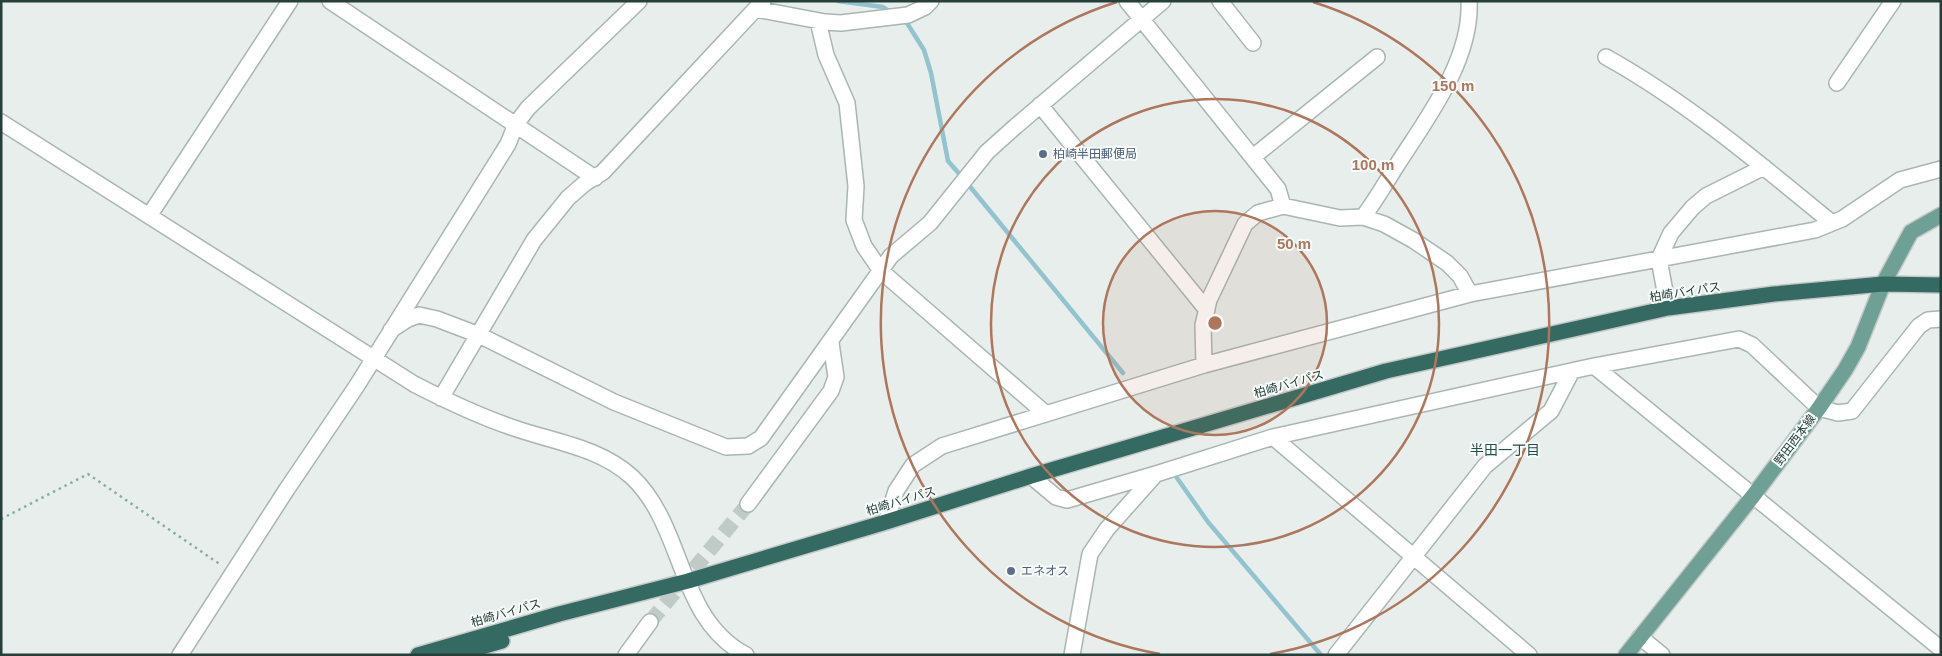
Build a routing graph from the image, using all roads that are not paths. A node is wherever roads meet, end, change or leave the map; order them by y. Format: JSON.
{"nodes":[{"id":1,"x":290,"y":1,"type":"edge"},
{"id":2,"x":330,"y":1,"type":"edge"},
{"id":3,"x":639,"y":1,"type":"edge"},
{"id":4,"x":931,"y":1,"type":"edge"},
{"id":5,"x":1127,"y":1,"type":"edge"},
{"id":6,"x":1163,"y":1,"type":"edge"},
{"id":7,"x":1220,"y":1,"type":"edge"},
{"id":8,"x":1469,"y":1,"type":"edge"},
{"id":9,"x":1893,"y":1,"type":"edge"},
{"id":10,"x":759,"y":5,"type":"edge"},
{"id":11,"x":1141,"y":19,"type":"junction"},
{"id":12,"x":818,"y":21,"type":"junction"},
{"id":13,"x":1253,"y":43,"type":"dead end"},
{"id":14,"x":1377,"y":57,"type":"dead end"},
{"id":15,"x":1606,"y":57,"type":"dead end"},
{"id":16,"x":1838,"y":83,"type":"dead end"},
{"id":17,"x":1040,"y":105,"type":"junction"},
{"id":18,"x":1,"y":122,"type":"edge"},
{"id":19,"x":516,"y":124,"type":"junction"},
{"id":20,"x":1252,"y":156,"type":"junction"},
{"id":21,"x":1764,"y":167,"type":"junction"},
{"id":22,"x":1941,"y":169,"type":"edge"},
{"id":23,"x":595,"y":178,"type":"junction"},
{"id":24,"x":1283,"y":206,"type":"junction"},
{"id":25,"x":1941,"y":215,"type":"edge"},
{"id":26,"x":149,"y":216,"type":"junction"},
{"id":27,"x":1363,"y":217,"type":"junction"},
{"id":28,"x":1832,"y":223,"type":"junction"},
{"id":29,"x":1659,"y":259,"type":"junction"},
{"id":30,"x":881,"y":271,"type":"junction"},
{"id":31,"x":1883,"y":284,"type":"junction"},
{"id":32,"x":1941,"y":285,"type":"edge"},
{"id":33,"x":1470,"y":294,"type":"junction"},
{"id":34,"x":1668,"y":308,"type":"junction"},
{"id":35,"x":1207,"y":310,"type":"junction"},
{"id":36,"x":1941,"y":319,"type":"edge"},
{"id":37,"x":391,"y":330,"type":"junction"},
{"id":38,"x":479,"y":335,"type":"junction"},
{"id":39,"x":831,"y":343,"type":"junction"},
{"id":40,"x":374,"y":358,"type":"junction"},
{"id":41,"x":1204,"y":365,"type":"junction"},
{"id":42,"x":1594,"y":366,"type":"junction"},
{"id":43,"x":1572,"y":371,"type":"junction"},
{"id":44,"x":441,"y":398,"type":"junction"},
{"id":45,"x":1819,"y":408,"type":"junction"},
{"id":46,"x":1046,"y":414,"type":"junction"},
{"id":47,"x":1273,"y":437,"type":"junction"},
{"id":48,"x":1156,"y":474,"type":"junction"},
{"id":49,"x":1031,"y":476,"type":"junction"},
{"id":50,"x":1753,"y":496,"type":"junction"},
{"id":51,"x":748,"y":504,"type":"tunnel mouth"},
{"id":52,"x":886,"y":522,"type":"junction"},
{"id":53,"x":1413,"y":556,"type":"junction"},
{"id":54,"x":688,"y":581,"type":"junction"},
{"id":55,"x":562,"y":617,"type":"junction"},
{"id":56,"x":650,"y":622,"type":"tunnel mouth"},
{"id":57,"x":1640,"y":637,"type":"junction"},
{"id":58,"x":1941,"y":649,"type":"edge"},
{"id":59,"x":1337,"y":653,"type":"edge"},
{"id":60,"x":180,"y":655,"type":"edge"},
{"id":61,"x":418,"y":655,"type":"edge"},
{"id":62,"x":454,"y":655,"type":"edge"},
{"id":63,"x":626,"y":655,"type":"edge"},
{"id":64,"x":746,"y":655,"type":"edge"},
{"id":65,"x":1072,"y":655,"type":"edge"},
{"id":66,"x":1529,"y":655,"type":"edge"},
{"id":67,"x":1626,"y":655,"type":"edge"},
{"id":68,"x":1662,"y":655,"type":"edge"}],
"edges":[{"from":1,"to":26,"type":"street"},
{"from":2,"to":19,"type":"street"},
{"from":3,"to":19,"type":"street"},
{"from":4,"to":12,"type":"street"},
{"from":5,"to":11,"type":"street"},
{"from":6,"to":11,"type":"street"},
{"from":7,"to":13,"type":"street"},
{"from":8,"to":27,"type":"street"},
{"from":9,"to":16,"type":"street"},
{"from":10,"to":12,"type":"street"},
{"from":10,"to":23,"type":"street"},
{"from":11,"to":17,"type":"street"},
{"from":11,"to":20,"type":"street"},
{"from":12,"to":30,"type":"street"},
{"from":14,"to":20,"type":"street"},
{"from":15,"to":21,"type":"street"},
{"from":17,"to":30,"type":"street"},
{"from":17,"to":35,"type":"street"},
{"from":18,"to":26,"type":"street"},
{"from":19,"to":23,"type":"street"},
{"from":19,"to":37,"type":"street"},
{"from":20,"to":24,"type":"street"},
{"from":21,"to":28,"type":"street"},
{"from":21,"to":29,"type":"street"},
{"from":22,"to":28,"type":"street"},
{"from":23,"to":38,"type":"street"},
{"from":24,"to":27,"type":"street"},
{"from":24,"to":35,"type":"street"},
{"from":25,"to":31,"type":"main road","name":"野田西本線"},
{"from":26,"to":40,"type":"street"},
{"from":27,"to":33,"type":"street"},
{"from":28,"to":29,"type":"street"},
{"from":29,"to":33,"type":"street"},
{"from":29,"to":34,"type":"street"},
{"from":30,"to":39,"type":"street"},
{"from":30,"to":46,"type":"street"},
{"from":31,"to":32,"type":"highway","name":"柏崎バイパス"},
{"from":31,"to":34,"type":"highway","name":"柏崎バイパス"},
{"from":31,"to":45,"type":"main road","name":"野田西本線"},
{"from":33,"to":41,"type":"street"},
{"from":34,"to":49,"type":"highway","name":"柏崎バイパス"},
{"from":35,"to":41,"type":"street"},
{"from":36,"to":45,"type":"street"},
{"from":37,"to":38,"type":"street"},
{"from":37,"to":40,"type":"street"},
{"from":38,"to":39,"type":"street"},
{"from":38,"to":44,"type":"street"},
{"from":39,"to":51,"type":"street"},
{"from":40,"to":44,"type":"street"},
{"from":40,"to":60,"type":"street"},
{"from":41,"to":46,"type":"street"},
{"from":42,"to":43,"type":"street"},
{"from":42,"to":45,"type":"street"},
{"from":42,"to":50,"type":"street"},
{"from":43,"to":47,"type":"street"},
{"from":43,"to":53,"type":"street"},
{"from":44,"to":54,"type":"street"},
{"from":45,"to":50,"type":"main road","name":"野田西本線"},
{"from":46,"to":52,"type":"street"},
{"from":47,"to":48,"type":"street"},
{"from":47,"to":53,"type":"street"},
{"from":48,"to":49,"type":"street"},
{"from":48,"to":65,"type":"street"},
{"from":49,"to":52,"type":"highway","name":"柏崎バイパス"},
{"from":50,"to":57,"type":"main road","name":"野田西本線"},
{"from":50,"to":58,"type":"street"},
{"from":52,"to":54,"type":"highway","name":"柏崎バイパス"},
{"from":53,"to":59,"type":"street"},
{"from":53,"to":66,"type":"street"},
{"from":54,"to":55,"type":"highway","name":"柏崎バイパス"},
{"from":54,"to":64,"type":"street"},
{"from":55,"to":61,"type":"highway","name":"柏崎バイパス"},
{"from":55,"to":62,"type":"highway","name":"柏崎バイパス"},
{"from":56,"to":63,"type":"street"},
{"from":57,"to":67,"type":"main road","name":"野田西本線"},
{"from":57,"to":68,"type":"street"}]}
